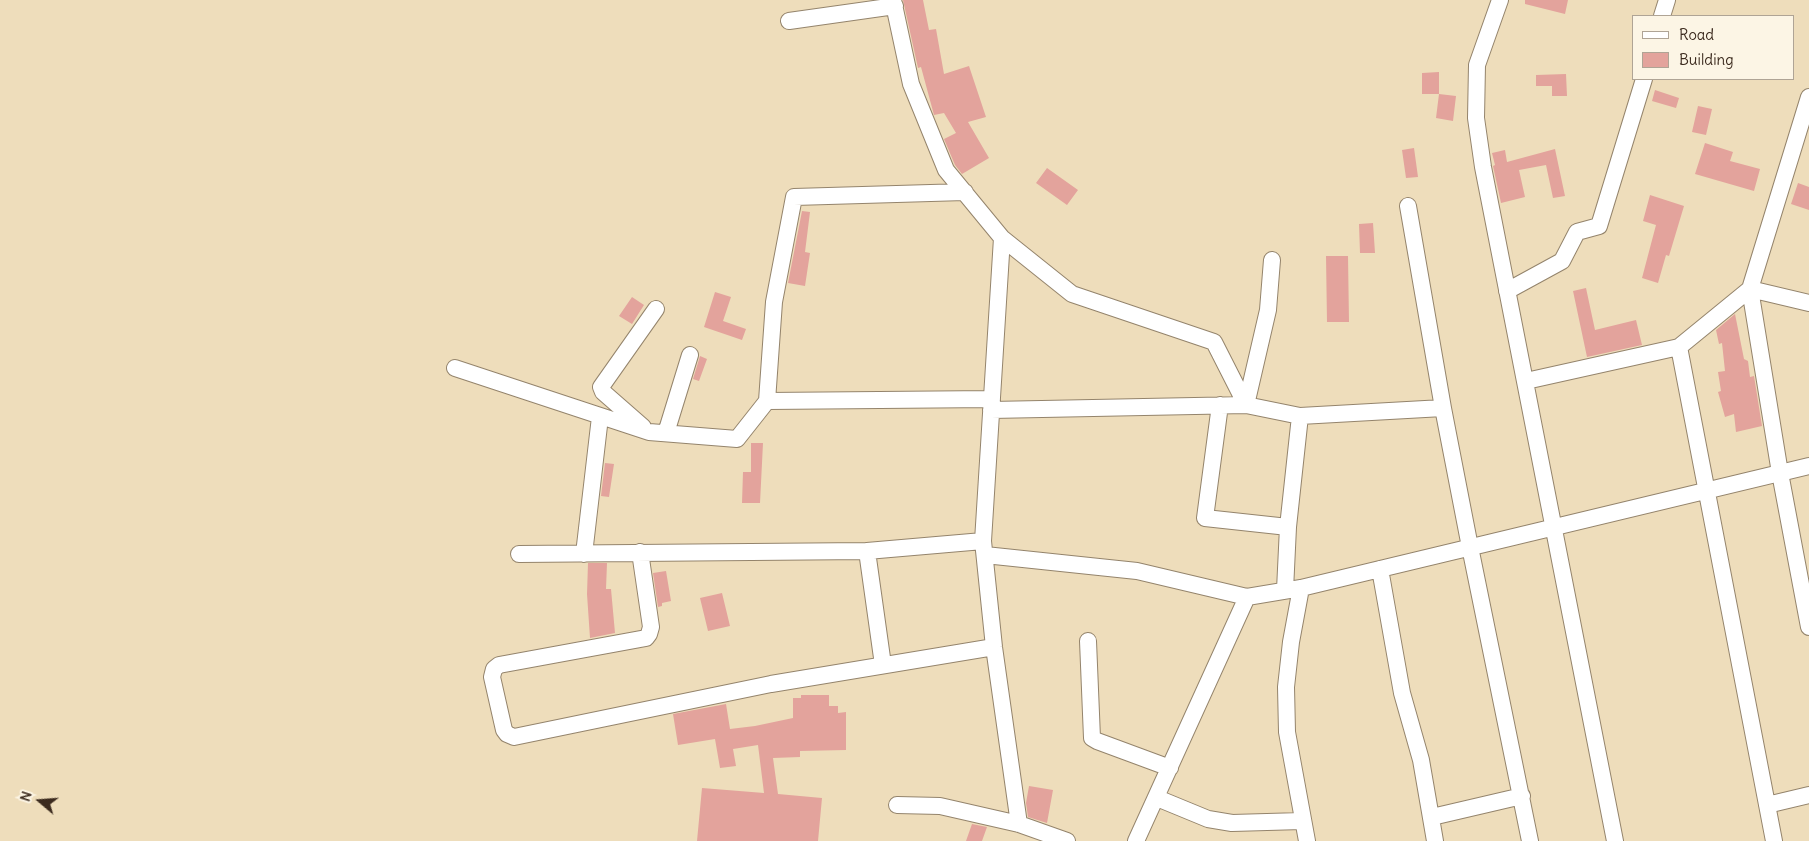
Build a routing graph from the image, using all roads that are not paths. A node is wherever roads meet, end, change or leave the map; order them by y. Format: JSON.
{"nodes":[{"id":1,"x":1500,"y":0,"type":"edge"},
{"id":2,"x":1667,"y":0,"type":"edge"},
{"id":3,"x":894,"y":3,"type":"edge"},
{"id":4,"x":1662,"y":15,"type":"edge"},
{"id":5,"x":789,"y":21,"type":"dead end"},
{"id":6,"x":1644,"y":80,"type":"edge"},
{"id":7,"x":1809,"y":97,"type":"edge"},
{"id":8,"x":965,"y":192,"type":"junction"},
{"id":9,"x":1408,"y":206,"type":"dead end"},
{"id":10,"x":1002,"y":238,"type":"junction"},
{"id":11,"x":1272,"y":260,"type":"dead end"},
{"id":12,"x":1750,"y":289,"type":"junction"},
{"id":13,"x":1507,"y":291,"type":"junction"},
{"id":14,"x":1809,"y":303,"type":"edge"},
{"id":15,"x":656,"y":309,"type":"dead end"},
{"id":16,"x":1679,"y":347,"type":"junction"},
{"id":17,"x":690,"y":355,"type":"dead end"},
{"id":18,"x":455,"y":368,"type":"dead end"},
{"id":19,"x":1526,"y":381,"type":"junction"},
{"id":20,"x":767,"y":401,"type":"junction"},
{"id":21,"x":992,"y":404,"type":"junction"},
{"id":22,"x":1220,"y":405,"type":"junction"},
{"id":23,"x":1246,"y":405,"type":"junction"},
{"id":24,"x":1443,"y":408,"type":"junction"},
{"id":25,"x":600,"y":416,"type":"junction"},
{"id":26,"x":1300,"y":416,"type":"junction"},
{"id":27,"x":649,"y":432,"type":"junction"},
{"id":28,"x":666,"y":433,"type":"junction"},
{"id":29,"x":1809,"y":466,"type":"edge"},
{"id":30,"x":1780,"y":473,"type":"junction"},
{"id":31,"x":1706,"y":491,"type":"junction"},
{"id":32,"x":1288,"y":526,"type":"junction"},
{"id":33,"x":1553,"y":528,"type":"junction"},
{"id":34,"x":984,"y":548,"type":"junction"},
{"id":35,"x":1470,"y":548,"type":"junction"},
{"id":36,"x":867,"y":551,"type":"junction"},
{"id":37,"x":640,"y":552,"type":"junction"},
{"id":38,"x":519,"y":554,"type":"dead end"},
{"id":39,"x":584,"y":554,"type":"junction"},
{"id":40,"x":1380,"y":569,"type":"junction"},
{"id":41,"x":1293,"y":589,"type":"junction"},
{"id":42,"x":1247,"y":597,"type":"junction"},
{"id":43,"x":1808,"y":617,"type":"edge"},
{"id":44,"x":1088,"y":641,"type":"dead end"},
{"id":45,"x":994,"y":647,"type":"junction"},
{"id":46,"x":883,"y":665,"type":"junction"},
{"id":47,"x":1170,"y":768,"type":"junction"},
{"id":48,"x":1522,"y":796,"type":"junction"},
{"id":49,"x":1809,"y":796,"type":"edge"},
{"id":50,"x":1156,"y":798,"type":"junction"},
{"id":51,"x":897,"y":805,"type":"dead end"},
{"id":52,"x":1767,"y":805,"type":"junction"},
{"id":53,"x":1432,"y":817,"type":"junction"},
{"id":54,"x":1302,"y":821,"type":"junction"},
{"id":55,"x":1019,"y":824,"type":"junction"},
{"id":56,"x":1068,"y":841,"type":"edge"},
{"id":57,"x":1136,"y":841,"type":"edge"},
{"id":58,"x":1307,"y":841,"type":"edge"},
{"id":59,"x":1435,"y":841,"type":"edge"},
{"id":60,"x":1530,"y":841,"type":"edge"},
{"id":61,"x":1615,"y":841,"type":"edge"},
{"id":62,"x":1774,"y":841,"type":"edge"}],
"edges":[{"from":1,"to":13,"type":"street"},
{"from":2,"to":4,"type":"street"},
{"from":3,"to":5,"type":"street"},
{"from":3,"to":8,"type":"street"},
{"from":6,"to":13,"type":"street"},
{"from":7,"to":12,"type":"street"},
{"from":8,"to":10,"type":"street"},
{"from":8,"to":20,"type":"street"},
{"from":9,"to":24,"type":"street"},
{"from":10,"to":21,"type":"street"},
{"from":10,"to":23,"type":"street"},
{"from":11,"to":23,"type":"street"},
{"from":12,"to":14,"type":"street"},
{"from":12,"to":16,"type":"street"},
{"from":12,"to":30,"type":"street"},
{"from":13,"to":19,"type":"street"},
{"from":15,"to":27,"type":"street"},
{"from":16,"to":19,"type":"street"},
{"from":16,"to":31,"type":"street"},
{"from":17,"to":28,"type":"street"},
{"from":18,"to":25,"type":"street"},
{"from":19,"to":33,"type":"street"},
{"from":20,"to":21,"type":"street"},
{"from":20,"to":28,"type":"street"},
{"from":21,"to":22,"type":"street"},
{"from":21,"to":34,"type":"street"},
{"from":22,"to":23,"type":"street"},
{"from":22,"to":32,"type":"street"},
{"from":23,"to":26,"type":"street"},
{"from":24,"to":26,"type":"street"},
{"from":24,"to":35,"type":"street"},
{"from":25,"to":27,"type":"street"},
{"from":25,"to":39,"type":"street"},
{"from":26,"to":32,"type":"street"},
{"from":27,"to":28,"type":"street"},
{"from":29,"to":30,"type":"street"},
{"from":30,"to":31,"type":"street"},
{"from":30,"to":43,"type":"street"},
{"from":31,"to":33,"type":"street"},
{"from":31,"to":52,"type":"street"},
{"from":32,"to":41,"type":"street"},
{"from":33,"to":35,"type":"street"},
{"from":33,"to":61,"type":"street"},
{"from":34,"to":36,"type":"street"},
{"from":34,"to":42,"type":"street"},
{"from":34,"to":45,"type":"street"},
{"from":35,"to":40,"type":"street"},
{"from":35,"to":48,"type":"street"},
{"from":36,"to":37,"type":"street"},
{"from":36,"to":46,"type":"street"},
{"from":37,"to":39,"type":"street"},
{"from":37,"to":46,"type":"street"},
{"from":38,"to":39,"type":"street"},
{"from":40,"to":41,"type":"street"},
{"from":40,"to":53,"type":"street"},
{"from":41,"to":42,"type":"street"},
{"from":41,"to":54,"type":"street"},
{"from":42,"to":47,"type":"street"},
{"from":44,"to":47,"type":"street"},
{"from":45,"to":46,"type":"street"},
{"from":45,"to":55,"type":"street"},
{"from":47,"to":50,"type":"street"},
{"from":48,"to":53,"type":"street"},
{"from":48,"to":60,"type":"street"},
{"from":49,"to":52,"type":"street"},
{"from":50,"to":54,"type":"street"},
{"from":50,"to":57,"type":"street"},
{"from":51,"to":55,"type":"street"},
{"from":52,"to":62,"type":"street"},
{"from":53,"to":59,"type":"street"},
{"from":54,"to":58,"type":"street"},
{"from":55,"to":56,"type":"street"}]}
